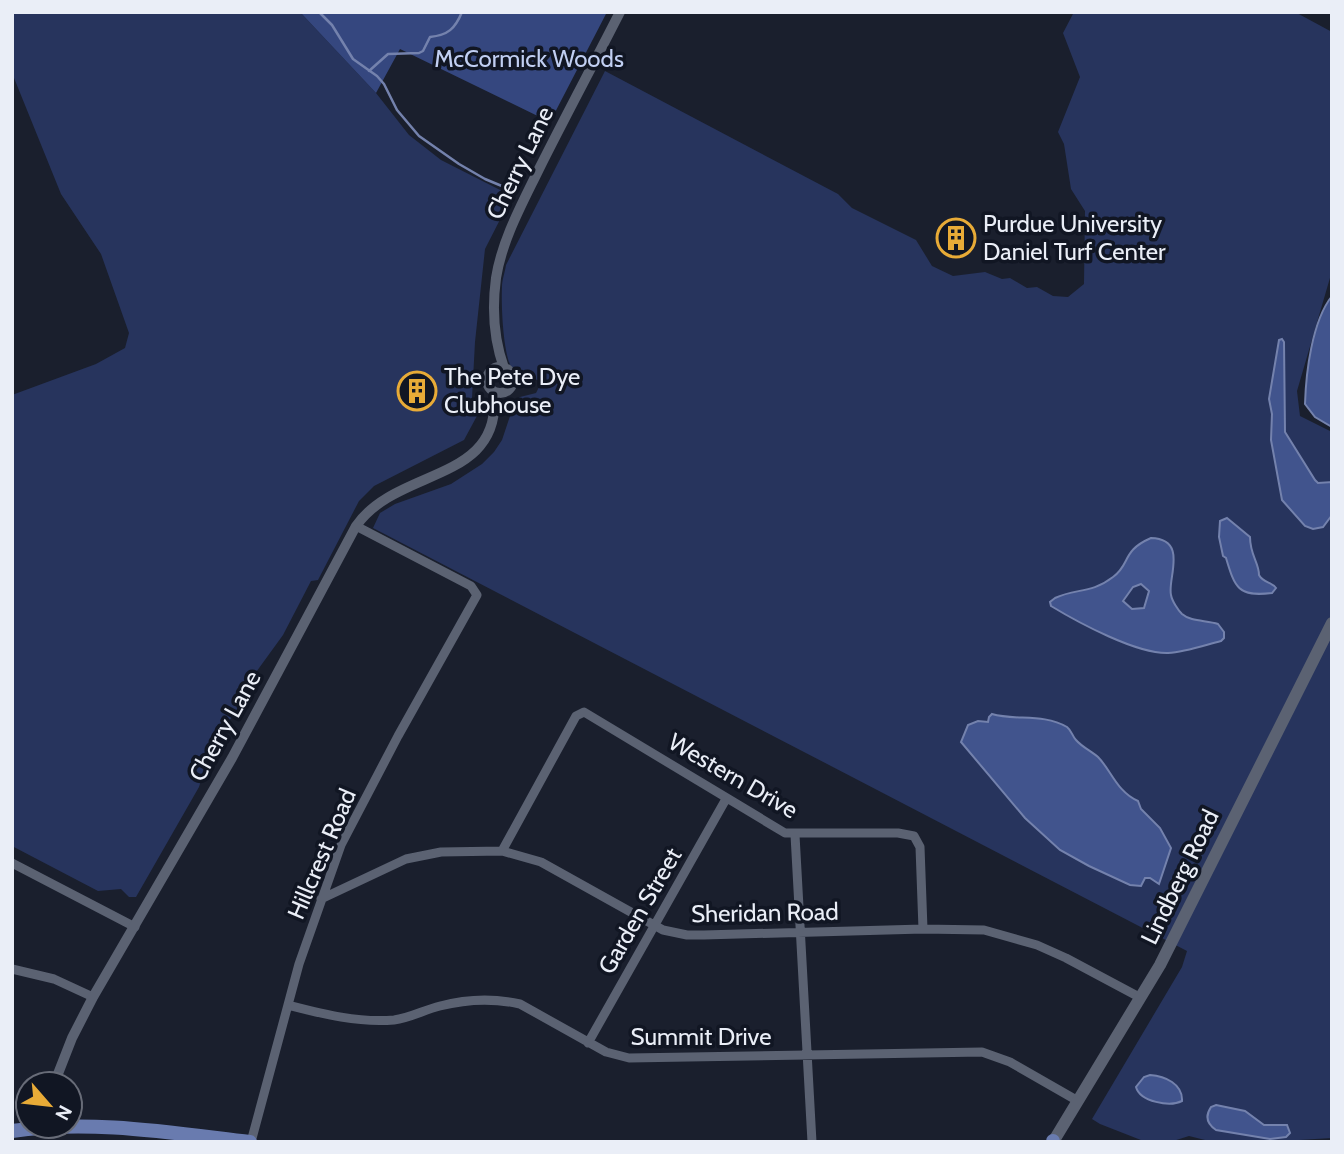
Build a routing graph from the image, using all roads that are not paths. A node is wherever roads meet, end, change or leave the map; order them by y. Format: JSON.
{"nodes":[{"id":1,"x":620,"y":12,"type":"edge"},
{"id":2,"x":499,"y":368,"type":"junction"},
{"id":3,"x":499,"y":392,"type":"junction"},
{"id":4,"x":356,"y":526,"type":"junction"},
{"id":5,"x":1332,"y":623,"type":"edge"},
{"id":6,"x":726,"y":799,"type":"junction"},
{"id":7,"x":795,"y":835,"type":"junction"},
{"id":8,"x":502,"y":851,"type":"junction"},
{"id":9,"x":12,"y":863,"type":"edge"},
{"id":10,"x":321,"y":899,"type":"junction"},
{"id":11,"x":654,"y":925,"type":"junction"},
{"id":12,"x":135,"y":927,"type":"junction"},
{"id":13,"x":923,"y":929,"type":"junction"},
{"id":14,"x":800,"y":932,"type":"junction"},
{"id":15,"x":12,"y":968,"type":"edge"},
{"id":16,"x":93,"y":998,"type":"junction"},
{"id":17,"x":1141,"y":998,"type":"junction"},
{"id":18,"x":288,"y":1005,"type":"junction"},
{"id":19,"x":588,"y":1042,"type":"junction"},
{"id":20,"x":808,"y":1056,"type":"junction"},
{"id":21,"x":59,"y":1070,"type":"edge"},
{"id":22,"x":1078,"y":1101,"type":"junction"},
{"id":23,"x":84,"y":1128,"type":"edge"},
{"id":24,"x":1053,"y":1141,"type":"edge"},
{"id":25,"x":251,"y":1142,"type":"edge"},
{"id":26,"x":812,"y":1142,"type":"edge"}],
"edges":[{"from":1,"to":2,"type":"street","name":"Cherry Lane"},
{"from":2,"to":3,"type":"street"},
{"from":2,"to":3,"type":"street"},
{"from":3,"to":4,"type":"street","name":"Cherry Lane"},
{"from":4,"to":10,"type":"street","name":"Hillcrest Road"},
{"from":4,"to":12,"type":"street","name":"Cherry Lane"},
{"from":5,"to":17,"type":"main road","name":"Lindberg Road"},
{"from":6,"to":7,"type":"street","name":"Western Drive"},
{"from":6,"to":8,"type":"street","name":"Western Drive"},
{"from":6,"to":11,"type":"street","name":"Garden Street"},
{"from":7,"to":13,"type":"street","name":"Western Drive"},
{"from":7,"to":14,"type":"street"},
{"from":8,"to":10,"type":"street","name":"Sheridan Road"},
{"from":8,"to":11,"type":"street","name":"Sheridan Road"},
{"from":9,"to":12,"type":"street"},
{"from":10,"to":18,"type":"street","name":"Hillcrest Road"},
{"from":11,"to":14,"type":"street","name":"Sheridan Road"},
{"from":11,"to":19,"type":"street","name":"Garden Street"},
{"from":12,"to":16,"type":"street","name":"Cherry Lane"},
{"from":13,"to":14,"type":"street","name":"Sheridan Road"},
{"from":13,"to":17,"type":"street","name":"Sheridan Road"},
{"from":14,"to":20,"type":"street"},
{"from":15,"to":16,"type":"street"},
{"from":16,"to":21,"type":"street","name":"Cherry Lane"},
{"from":17,"to":22,"type":"main road","name":"Lindberg Road"},
{"from":18,"to":19,"type":"street","name":"Summit Drive"},
{"from":18,"to":25,"type":"street","name":"Hillcrest Road"},
{"from":19,"to":20,"type":"street","name":"Summit Drive"},
{"from":20,"to":22,"type":"street","name":"Summit Drive"},
{"from":20,"to":26,"type":"street"},
{"from":22,"to":24,"type":"main road","name":"Lindberg Road"},
{"from":23,"to":25,"type":"main road"}]}
